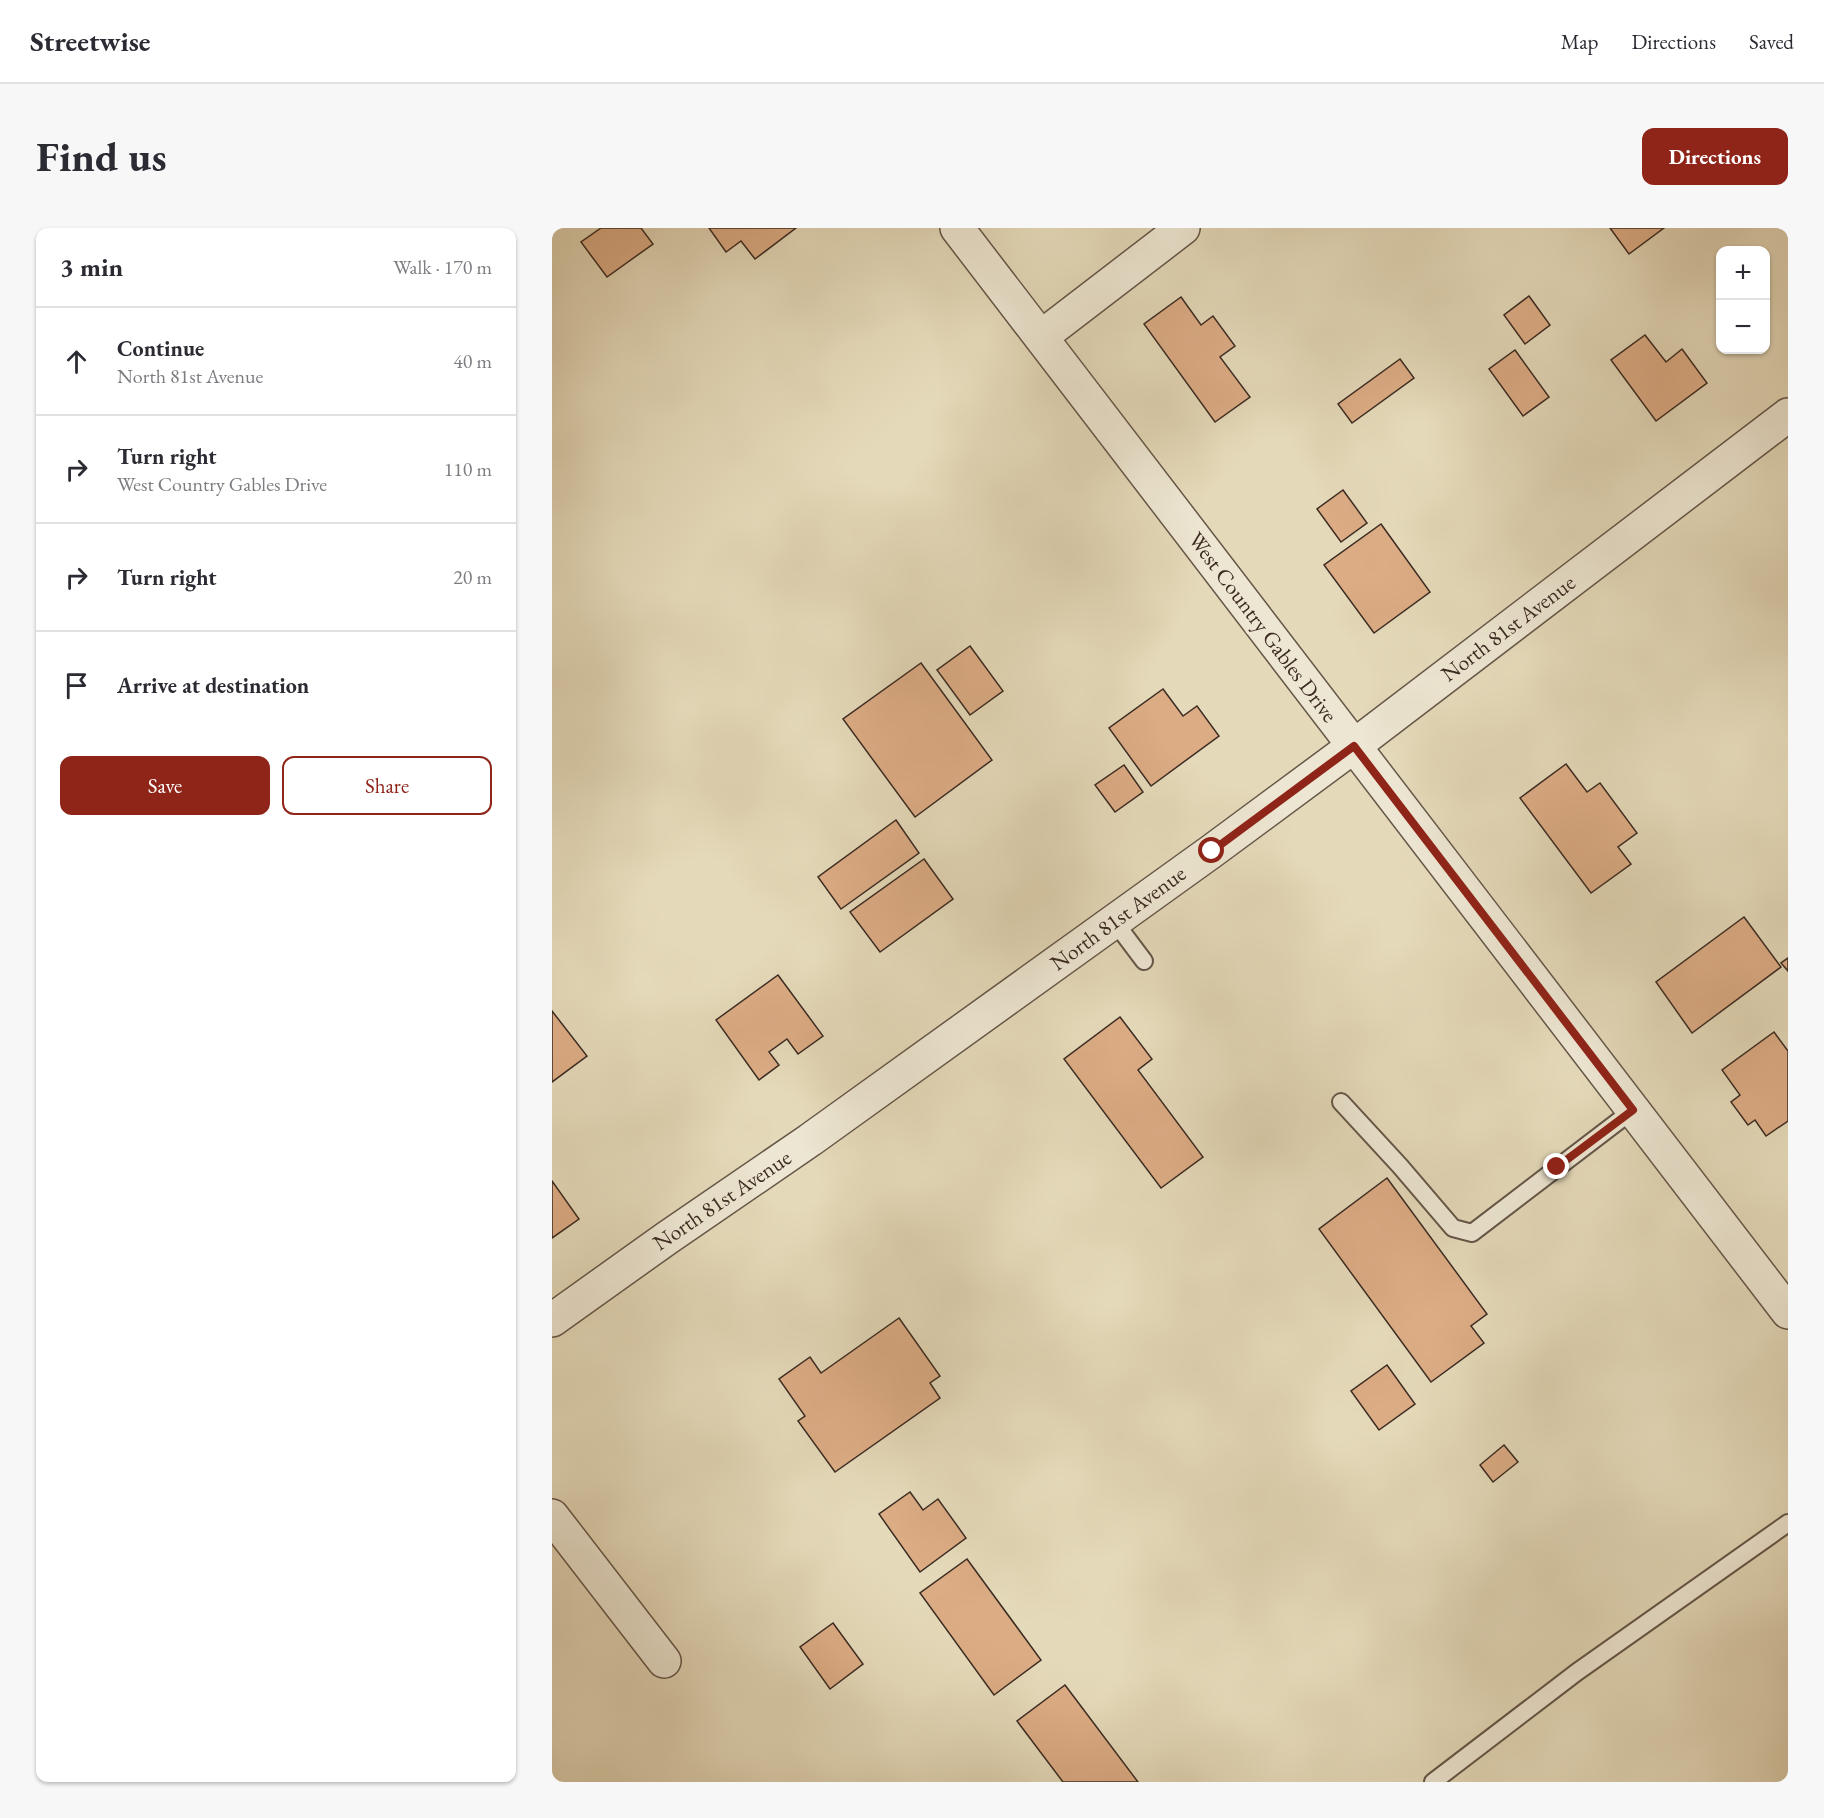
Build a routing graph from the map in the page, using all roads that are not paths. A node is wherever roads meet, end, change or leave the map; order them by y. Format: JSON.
{"nodes":[{"id":1,"x":957,"y":228,"type":"edge"},
{"id":2,"x":1183,"y":228,"type":"edge"},
{"id":3,"x":1041,"y":337,"type":"junction"},
{"id":4,"x":1788,"y":415,"type":"edge"},
{"id":5,"x":1354,"y":746,"type":"junction"},
{"id":6,"x":1114,"y":921,"type":"junction"},
{"id":7,"x":1144,"y":961,"type":"dead end"},
{"id":8,"x":1341,"y":1102,"type":"dead end"},
{"id":9,"x":1633,"y":1110,"type":"junction"},
{"id":10,"x":1788,"y":1312,"type":"edge"},
{"id":11,"x":552,"y":1320,"type":"edge"},
{"id":12,"x":552,"y":1516,"type":"edge"},
{"id":13,"x":1788,"y":1523,"type":"edge"},
{"id":14,"x":664,"y":1661,"type":"dead end"},
{"id":15,"x":1433,"y":1782,"type":"edge"}],
"edges":[{"from":1,"to":3,"type":"street","name":"West Country Gables Drive"},
{"from":2,"to":3,"type":"street"},
{"from":3,"to":5,"type":"street","name":"West Country Gables Drive"},
{"from":4,"to":5,"type":"street","name":"North 81st Avenue"},
{"from":5,"to":6,"type":"street","name":"North 81st Avenue"},
{"from":5,"to":9,"type":"street","name":"West Country Gables Drive"},
{"from":6,"to":7,"type":"lane"},
{"from":6,"to":11,"type":"street","name":"North 81st Avenue"},
{"from":8,"to":9,"type":"lane"},
{"from":9,"to":10,"type":"street","name":"West Country Gables Drive"},
{"from":12,"to":14,"type":"street"},
{"from":13,"to":15,"type":"lane"}]}
